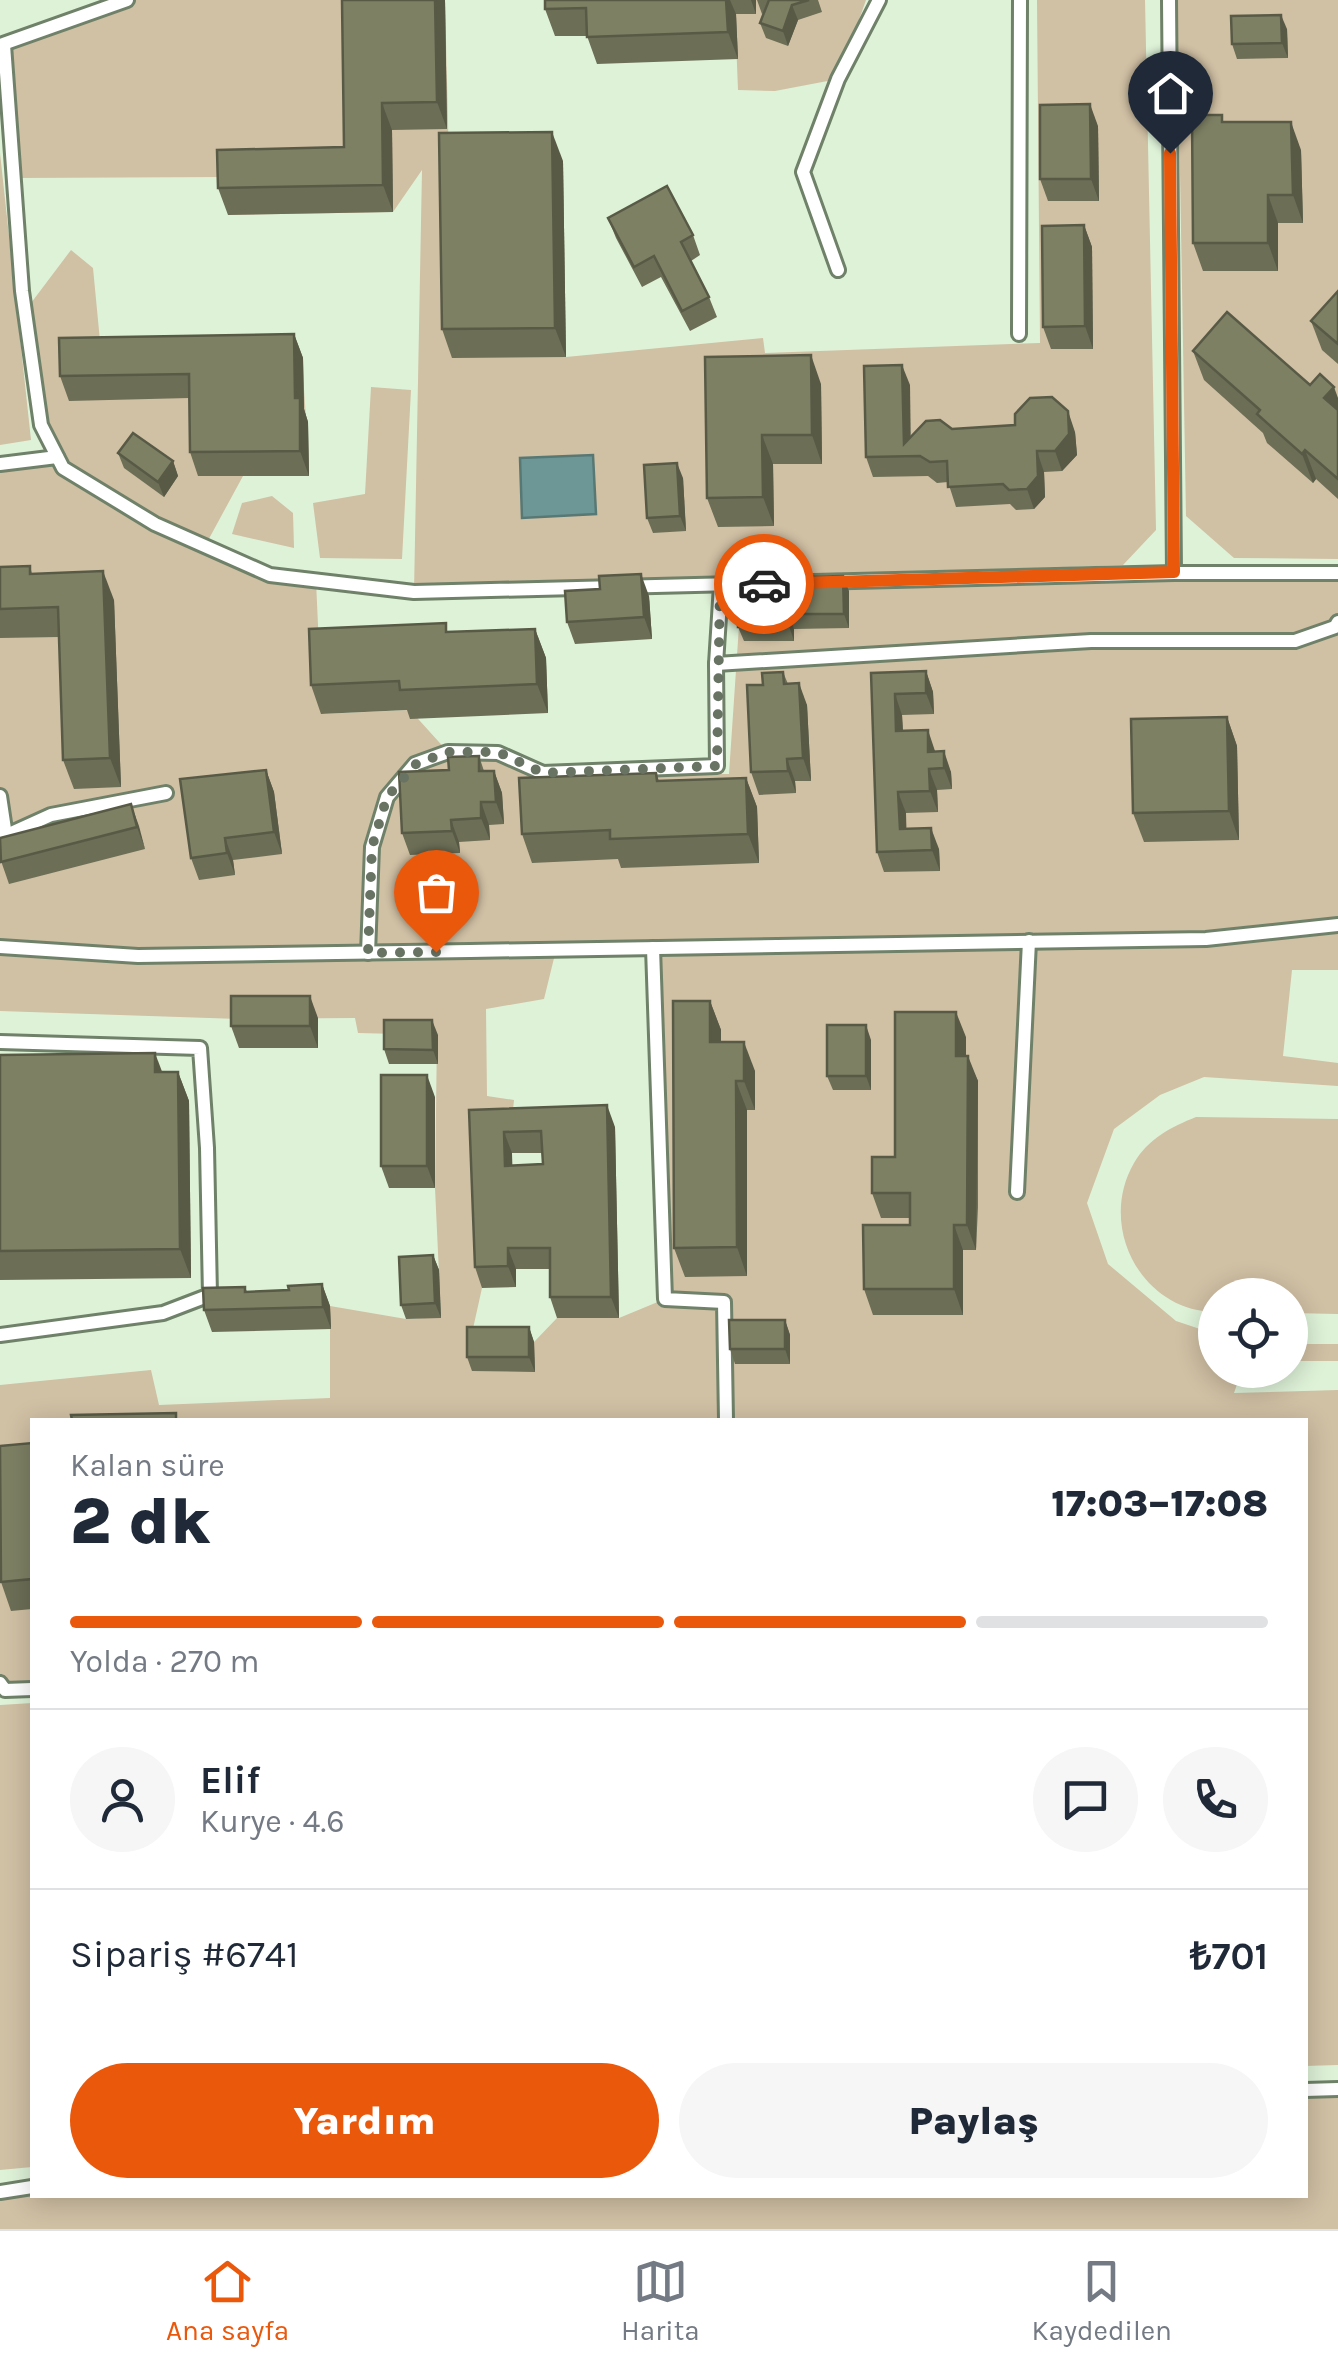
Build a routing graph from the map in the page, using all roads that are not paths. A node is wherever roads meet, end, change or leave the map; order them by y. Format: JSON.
{"nodes":[{"id":1,"x":127,"y":0,"type":"edge"},
{"id":2,"x":878,"y":0,"type":"edge"},
{"id":3,"x":1020,"y":0,"type":"edge"},
{"id":4,"x":1169,"y":0,"type":"edge"},
{"id":5,"x":2,"y":45,"type":"edge"},
{"id":6,"x":838,"y":270,"type":"dead end"},
{"id":7,"x":1019,"y":334,"type":"dead end"},
{"id":8,"x":58,"y":457,"type":"junction"},
{"id":9,"x":0,"y":464,"type":"edge"},
{"id":10,"x":1174,"y":572,"type":"junction"},
{"id":11,"x":1338,"y":572,"type":"edge"},
{"id":12,"x":720,"y":585,"type":"junction"},
{"id":13,"x":1338,"y":622,"type":"edge"},
{"id":14,"x":716,"y":664,"type":"junction"},
{"id":15,"x":166,"y":793,"type":"dead end"},
{"id":16,"x":0,"y":796,"type":"edge"},
{"id":17,"x":3,"y":837,"type":"edge"},
{"id":18,"x":1338,"y":925,"type":"edge"},
{"id":19,"x":1029,"y":942,"type":"junction"},
{"id":20,"x":0,"y":947,"type":"edge"},
{"id":21,"x":653,"y":948,"type":"junction"},
{"id":22,"x":368,"y":953,"type":"junction"},
{"id":23,"x":0,"y":1042,"type":"edge"},
{"id":24,"x":1016,"y":1192,"type":"dead end"},
{"id":25,"x":0,"y":1334,"type":"edge"},
{"id":26,"x":726,"y":1418,"type":"edge"},
{"id":27,"x":2,"y":1688,"type":"edge"},
{"id":28,"x":30,"y":1689,"type":"edge"},
{"id":29,"x":1338,"y":2089,"type":"edge"},
{"id":30,"x":1308,"y":2090,"type":"edge"},
{"id":31,"x":30,"y":2187,"type":"edge"},
{"id":32,"x":0,"y":2192,"type":"edge"}],
"edges":[{"from":1,"to":5,"type":"lane"},
{"from":2,"to":6,"type":"lane"},
{"from":3,"to":7,"type":"lane"},
{"from":4,"to":10,"type":"lane"},
{"from":5,"to":8,"type":"lane"},
{"from":8,"to":9,"type":"lane"},
{"from":8,"to":12,"type":"lane"},
{"from":10,"to":11,"type":"lane"},
{"from":10,"to":12,"type":"lane"},
{"from":12,"to":14,"type":"lane"},
{"from":13,"to":14,"type":"lane"},
{"from":14,"to":22,"type":"lane"},
{"from":15,"to":17,"type":"lane"},
{"from":16,"to":17,"type":"lane"},
{"from":18,"to":19,"type":"lane"},
{"from":19,"to":21,"type":"lane"},
{"from":19,"to":24,"type":"lane"},
{"from":20,"to":22,"type":"lane"},
{"from":21,"to":22,"type":"lane"},
{"from":21,"to":26,"type":"lane"},
{"from":23,"to":25,"type":"lane"},
{"from":27,"to":28,"type":"lane"},
{"from":29,"to":30,"type":"lane"},
{"from":31,"to":32,"type":"lane"}]}
